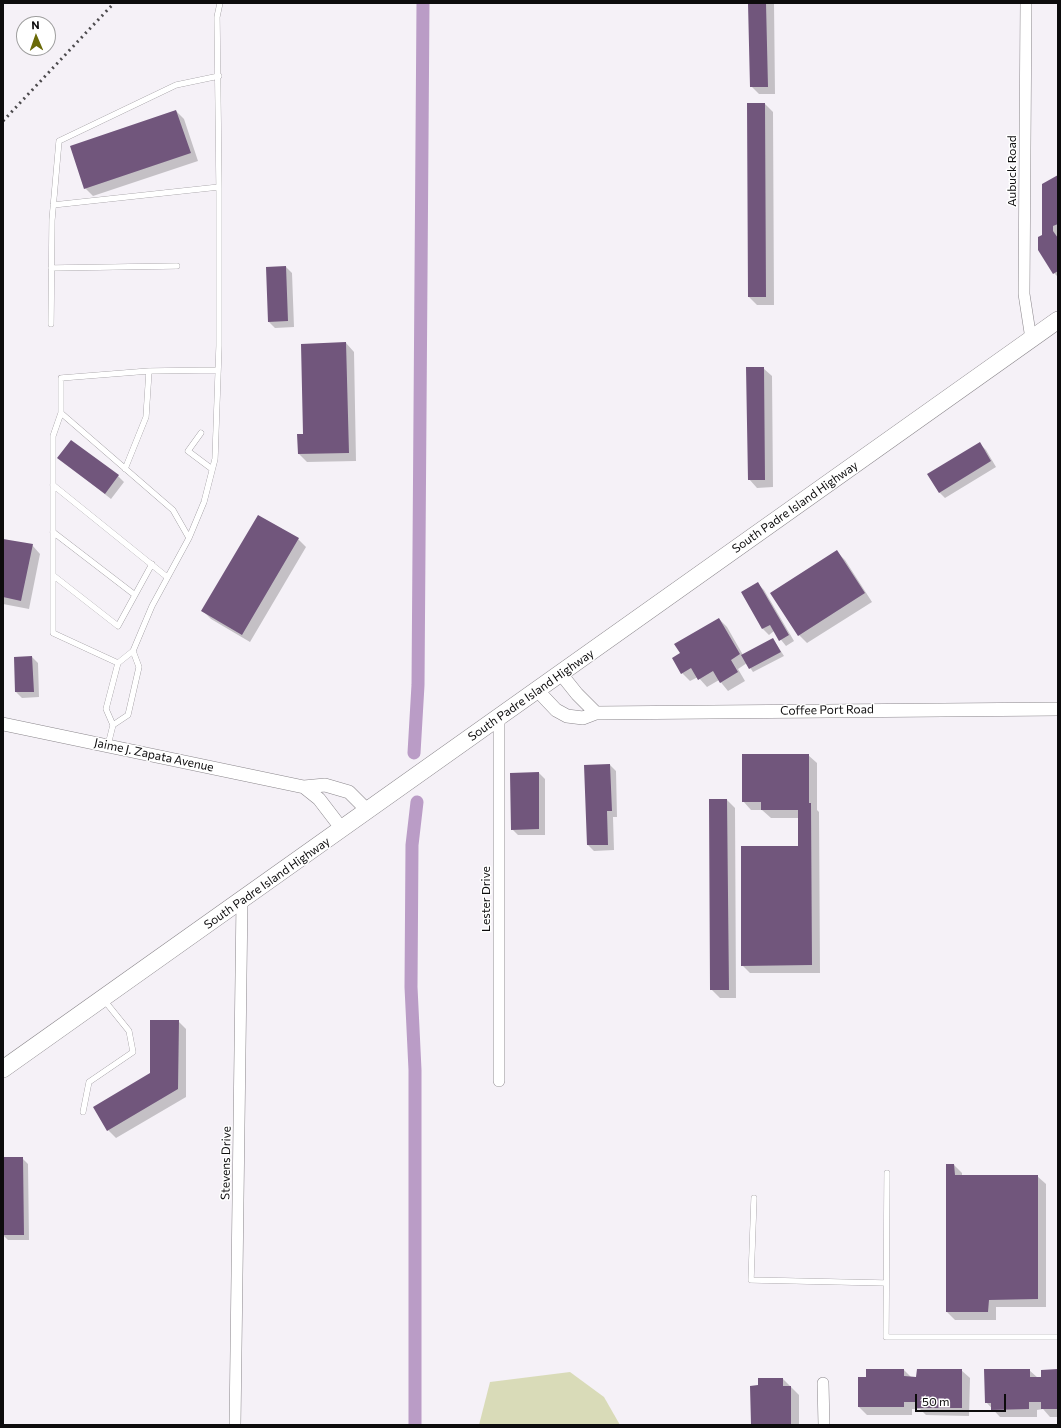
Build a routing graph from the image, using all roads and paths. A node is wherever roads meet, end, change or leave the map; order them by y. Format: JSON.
{"nodes":[{"id":1,"x":220,"y":3,"type":"edge"},
{"id":2,"x":1026,"y":3,"type":"edge"},
{"id":3,"x":219,"y":76,"type":"junction"},
{"id":4,"x":220,"y":187,"type":"junction"},
{"id":5,"x":53,"y":205,"type":"junction"},
{"id":6,"x":177,"y":266,"type":"dead end"},
{"id":7,"x":51,"y":268,"type":"junction"},
{"id":8,"x":1058,"y":320,"type":"edge"},
{"id":9,"x":50,"y":324,"type":"dead end"},
{"id":10,"x":1031,"y":339,"type":"junction"},
{"id":11,"x":218,"y":370,"type":"junction"},
{"id":12,"x":149,"y":371,"type":"junction"},
{"id":13,"x":61,"y":413,"type":"junction"},
{"id":14,"x":201,"y":433,"type":"dead end"},
{"id":15,"x":125,"y":469,"type":"junction"},
{"id":16,"x":212,"y":469,"type":"junction"},
{"id":17,"x":53,"y":485,"type":"junction"},
{"id":18,"x":53,"y":532,"type":"junction"},
{"id":19,"x":189,"y":538,"type":"junction"},
{"id":20,"x":152,"y":564,"type":"junction"},
{"id":21,"x":54,"y":576,"type":"junction"},
{"id":22,"x":167,"y":577,"type":"junction"},
{"id":23,"x":135,"y":595,"type":"junction"},
{"id":24,"x":133,"y":651,"type":"junction"},
{"id":25,"x":118,"y":663,"type":"junction"},
{"id":26,"x":562,"y":674,"type":"junction"},
{"id":27,"x":538,"y":691,"type":"junction"},
{"id":28,"x":1058,"y":709,"type":"edge"},
{"id":29,"x":596,"y":712,"type":"junction"},
{"id":30,"x":500,"y":717,"type":"junction"},
{"id":31,"x":3,"y":724,"type":"edge"},
{"id":32,"x":113,"y":725,"type":"junction"},
{"id":33,"x":108,"y":746,"type":"junction"},
{"id":34,"x":304,"y":787,"type":"junction"},
{"id":35,"x":368,"y":811,"type":"junction"},
{"id":36,"x":342,"y":829,"type":"junction"},
{"id":37,"x":242,"y":900,"type":"junction"},
{"id":38,"x":103,"y":999,"type":"junction"},
{"id":39,"x":3,"y":1069,"type":"edge"},
{"id":40,"x":499,"y":1081,"type":"dead end"},
{"id":41,"x":83,"y":1112,"type":"dead end"},
{"id":42,"x":887,"y":1173,"type":"dead end"},
{"id":43,"x":754,"y":1198,"type":"dead end"},
{"id":44,"x":886,"y":1283,"type":"junction"},
{"id":45,"x":1058,"y":1337,"type":"edge"},
{"id":46,"x":823,"y":1383,"type":"dead end"},
{"id":47,"x":235,"y":1425,"type":"edge"},
{"id":48,"x":824,"y":1425,"type":"edge"}],
"edges":[{"from":1,"to":3,"type":"lane"},
{"from":2,"to":10,"type":"street","name":"Aubuck Road"},
{"from":3,"to":4,"type":"lane"},
{"from":3,"to":5,"type":"lane"},
{"from":4,"to":5,"type":"lane"},
{"from":4,"to":11,"type":"lane"},
{"from":5,"to":7,"type":"lane"},
{"from":6,"to":7,"type":"lane"},
{"from":7,"to":9,"type":"lane"},
{"from":8,"to":10,"type":"main road","name":"South Padre Island Highway"},
{"from":10,"to":26,"type":"main road","name":"South Padre Island Highway"},
{"from":11,"to":12,"type":"lane"},
{"from":11,"to":16,"type":"lane"},
{"from":12,"to":13,"type":"lane"},
{"from":12,"to":15,"type":"lane"},
{"from":13,"to":15,"type":"lane"},
{"from":13,"to":17,"type":"lane"},
{"from":14,"to":16,"type":"lane"},
{"from":15,"to":19,"type":"lane"},
{"from":16,"to":19,"type":"lane"},
{"from":17,"to":18,"type":"lane"},
{"from":17,"to":20,"type":"lane"},
{"from":18,"to":21,"type":"lane"},
{"from":18,"to":23,"type":"lane"},
{"from":19,"to":22,"type":"lane"},
{"from":20,"to":22,"type":"lane"},
{"from":20,"to":23,"type":"lane"},
{"from":21,"to":23,"type":"lane"},
{"from":21,"to":25,"type":"lane"},
{"from":22,"to":24,"type":"lane"},
{"from":24,"to":25,"type":"lane"},
{"from":24,"to":32,"type":"lane"},
{"from":25,"to":32,"type":"lane"},
{"from":26,"to":27,"type":"main road","name":"South Padre Island Highway"},
{"from":26,"to":29,"type":"street"},
{"from":27,"to":29,"type":"street","name":"Coffee Port Road"},
{"from":27,"to":30,"type":"main road","name":"South Padre Island Highway"},
{"from":28,"to":29,"type":"street","name":"Coffee Port Road"},
{"from":30,"to":35,"type":"main road","name":"South Padre Island Highway"},
{"from":30,"to":40,"type":"street","name":"Lester Drive"},
{"from":31,"to":33,"type":"street","name":"Jaime J. Zapata Avenue"},
{"from":32,"to":33,"type":"lane"},
{"from":33,"to":34,"type":"street","name":"Jaime J. Zapata Avenue"},
{"from":34,"to":35,"type":"street","name":"Jaime J. Zapata Avenue"},
{"from":34,"to":36,"type":"street","name":"Jaime J. Zapata Avenue"},
{"from":35,"to":36,"type":"main road","name":"South Padre Island Highway"},
{"from":36,"to":37,"type":"main road","name":"South Padre Island Highway"},
{"from":37,"to":38,"type":"main road","name":"South Padre Island Highway"},
{"from":37,"to":47,"type":"street","name":"Stevens Drive"},
{"from":38,"to":39,"type":"main road","name":"South Padre Island Highway"},
{"from":38,"to":41,"type":"lane"},
{"from":42,"to":44,"type":"lane"},
{"from":43,"to":44,"type":"lane"},
{"from":44,"to":45,"type":"lane"},
{"from":46,"to":48,"type":"street"}]}
